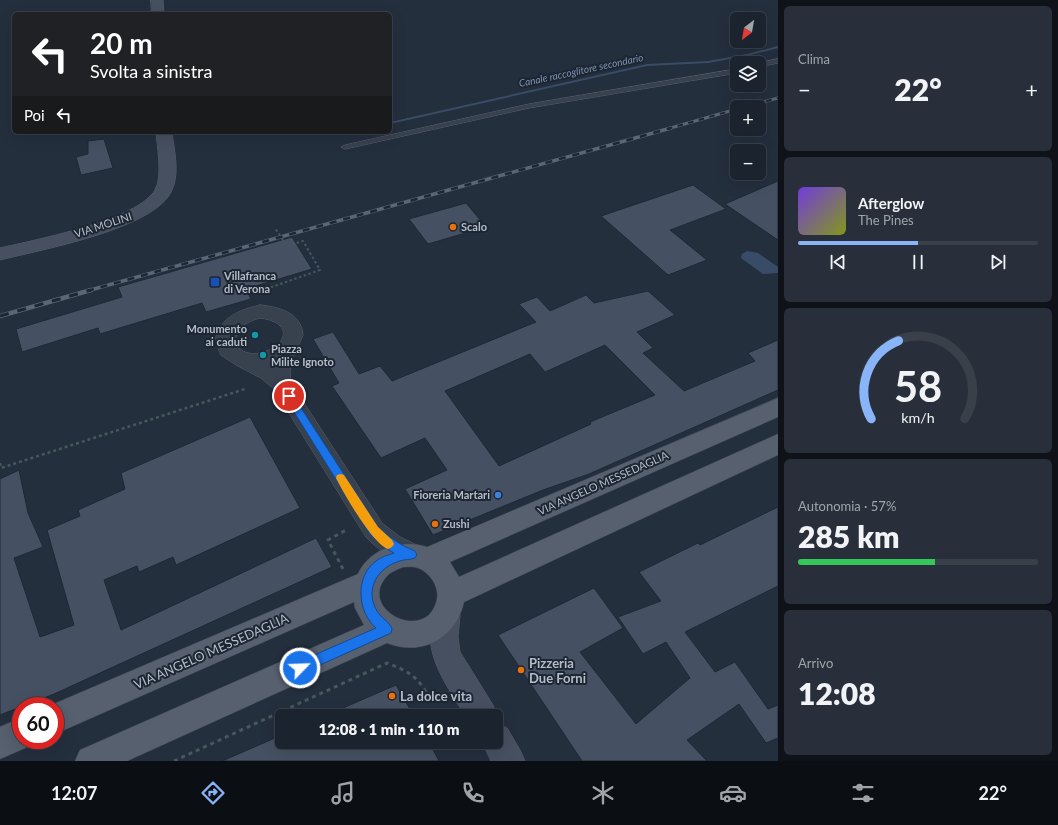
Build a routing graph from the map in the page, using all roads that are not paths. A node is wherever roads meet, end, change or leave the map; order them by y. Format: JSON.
{"nodes":[{"id":1,"x":157,"y":0,"type":"edge"},
{"id":2,"x":158,"y":12,"type":"edge"},
{"id":3,"x":778,"y":61,"type":"edge"},
{"id":4,"x":766,"y":64,"type":"edge"},
{"id":5,"x":730,"y":72,"type":"edge"},
{"id":6,"x":164,"y":134,"type":"edge"},
{"id":7,"x":346,"y":147,"type":"dead end"},
{"id":8,"x":0,"y":254,"type":"edge"},
{"id":9,"x":286,"y":350,"type":"junction"},
{"id":10,"x":244,"y":360,"type":"junction"},
{"id":11,"x":281,"y":384,"type":"junction"},
{"id":12,"x":778,"y":407,"type":"edge"},
{"id":13,"x":778,"y":444,"type":"edge"},
{"id":14,"x":371,"y":525,"type":"junction"},
{"id":15,"x":420,"y":557,"type":"junction"},
{"id":16,"x":362,"y":576,"type":"junction"},
{"id":17,"x":448,"y":605,"type":"junction"},
{"id":18,"x":397,"y":632,"type":"junction"},
{"id":19,"x":448,"y":659,"type":"junction"},
{"id":20,"x":478,"y":709,"type":"edge"},
{"id":21,"x":64,"y":715,"type":"edge"},
{"id":22,"x":12,"y":738,"type":"edge"},
{"id":23,"x":0,"y":743,"type":"edge"},
{"id":24,"x":502,"y":749,"type":"edge"},
{"id":25,"x":92,"y":761,"type":"edge"},
{"id":26,"x":509,"y":761,"type":"edge"}],
"edges":[{"from":1,"to":2,"type":"main road"},
{"from":3,"to":4,"type":"lane"},
{"from":5,"to":7,"type":"lane"},
{"from":6,"to":8,"type":"main road","name":"VIA MOLINI"},
{"from":9,"to":10,"type":"street"},
{"from":9,"to":10,"type":"street"},
{"from":9,"to":11,"type":"street"},
{"from":10,"to":11,"type":"street"},
{"from":11,"to":14,"type":"street"},
{"from":12,"to":15,"type":"main road","name":"VIA ANGELO MESSEDAGLIA"},
{"from":13,"to":17,"type":"main road"},
{"from":14,"to":15,"type":"street"},
{"from":14,"to":16,"type":"street"},
{"from":15,"to":16,"type":"main road"},
{"from":15,"to":17,"type":"main road"},
{"from":16,"to":18,"type":"main road"},
{"from":16,"to":21,"type":"main road","name":"VIA ANGELO MESSEDAGLIA"},
{"from":17,"to":18,"type":"main road"},
{"from":17,"to":19,"type":"main road"},
{"from":18,"to":19,"type":"main road"},
{"from":18,"to":25,"type":"main road"},
{"from":19,"to":20,"type":"main road"},
{"from":22,"to":23,"type":"main road"},
{"from":24,"to":26,"type":"main road"}]}
